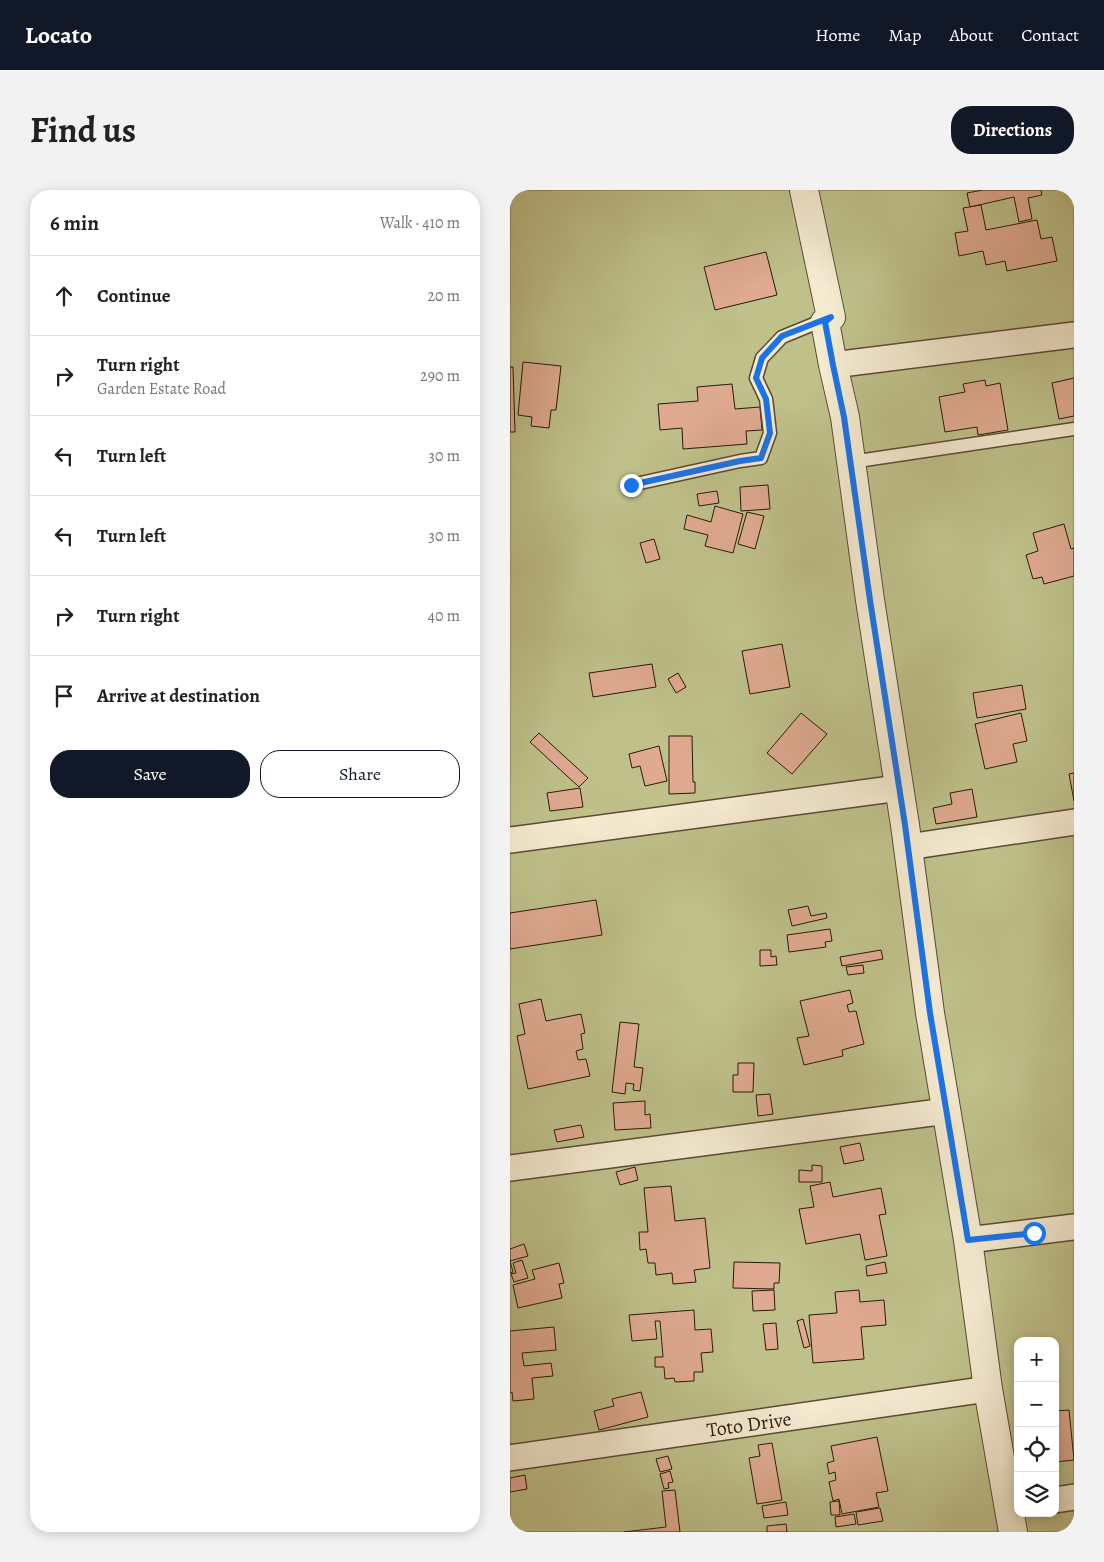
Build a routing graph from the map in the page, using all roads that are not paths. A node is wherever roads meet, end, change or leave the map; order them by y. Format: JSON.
{"nodes":[{"id":1,"x":804,"y":190,"type":"edge"},
{"id":2,"x":831,"y":317,"type":"junction"},
{"id":3,"x":1074,"y":334,"type":"edge"},
{"id":4,"x":833,"y":365,"type":"junction"},
{"id":5,"x":1074,"y":429,"type":"edge"},
{"id":6,"x":851,"y":462,"type":"junction"},
{"id":7,"x":631,"y":485,"type":"dead end"},
{"id":8,"x":899,"y":788,"type":"junction"},
{"id":9,"x":1074,"y":822,"type":"edge"},
{"id":10,"x":510,"y":840,"type":"edge"},
{"id":11,"x":908,"y":848,"type":"junction"},
{"id":12,"x":947,"y":1111,"type":"junction"},
{"id":13,"x":510,"y":1168,"type":"edge"},
{"id":14,"x":1074,"y":1228,"type":"edge"},
{"id":15,"x":968,"y":1240,"type":"junction"},
{"id":16,"x":988,"y":1390,"type":"junction"},
{"id":17,"x":510,"y":1458,"type":"edge"},
{"id":18,"x":1074,"y":1497,"type":"edge"},
{"id":19,"x":1059,"y":1499,"type":"edge"},
{"id":20,"x":1013,"y":1514,"type":"edge"}],
"edges":[{"from":1,"to":2,"type":"street"},
{"from":2,"to":4,"type":"street"},
{"from":2,"to":7,"type":"lane"},
{"from":3,"to":4,"type":"street"},
{"from":4,"to":6,"type":"street"},
{"from":5,"to":6,"type":"lane"},
{"from":6,"to":8,"type":"street"},
{"from":8,"to":10,"type":"street"},
{"from":8,"to":11,"type":"street"},
{"from":9,"to":11,"type":"street"},
{"from":11,"to":12,"type":"street"},
{"from":12,"to":13,"type":"street"},
{"from":12,"to":15,"type":"street"},
{"from":14,"to":15,"type":"street"},
{"from":15,"to":16,"type":"street"},
{"from":16,"to":17,"type":"street","name":"Toto Drive"},
{"from":16,"to":20,"type":"street"},
{"from":18,"to":19,"type":"street"}]}
